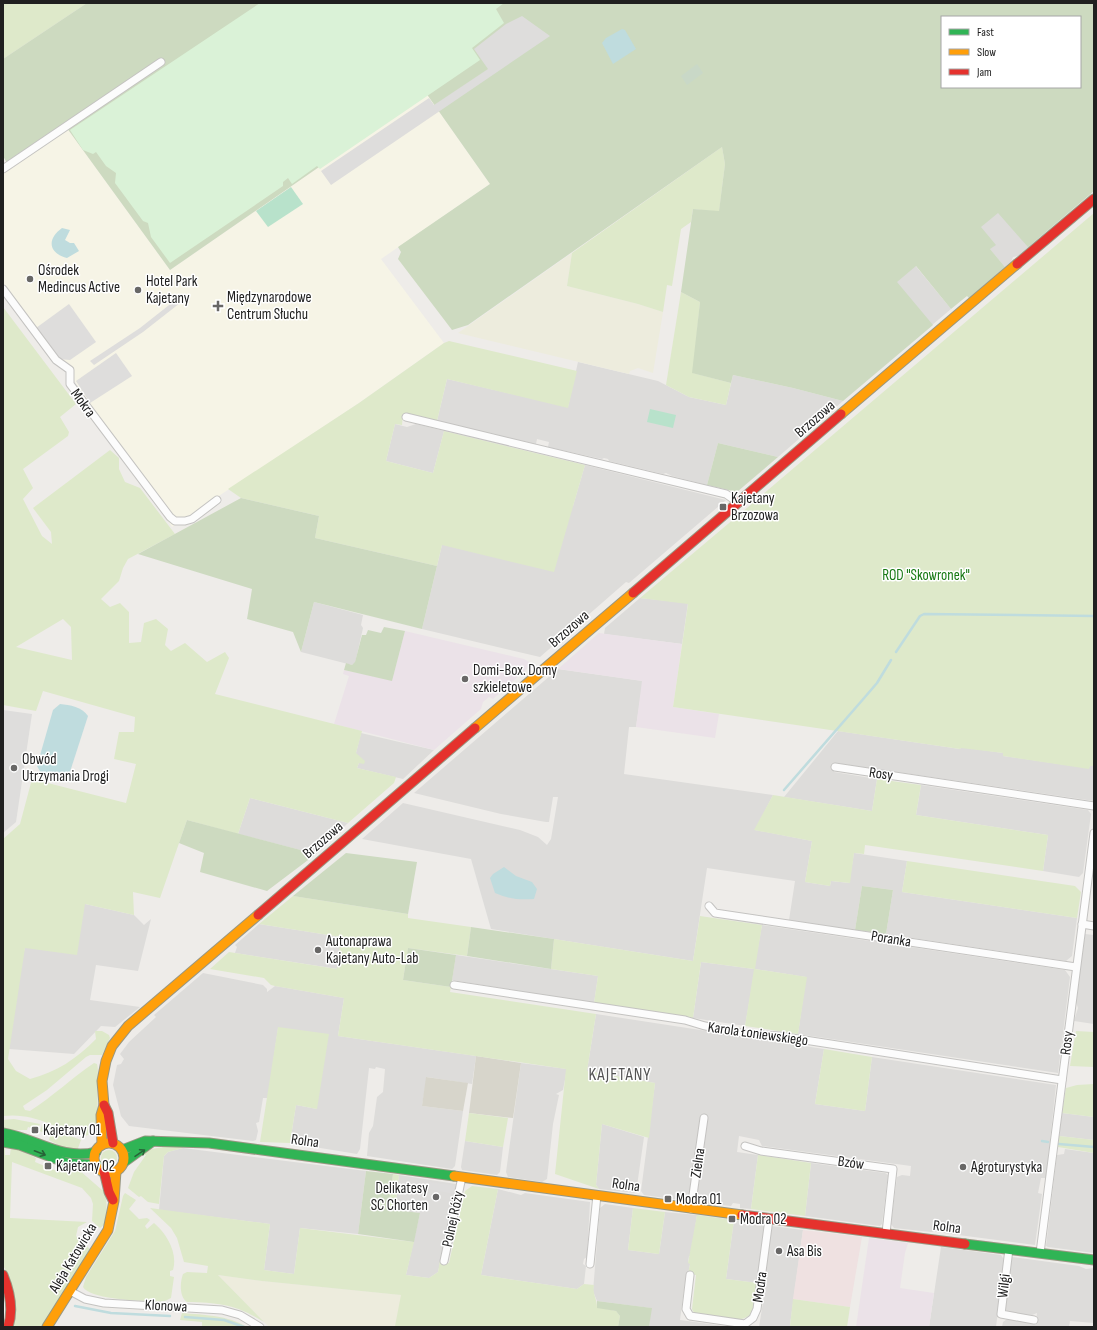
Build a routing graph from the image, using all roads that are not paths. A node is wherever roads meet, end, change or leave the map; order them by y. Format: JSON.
{"nodes":[{"id":1,"x":161,"y":62,"type":"dead end"},
{"id":2,"x":3,"y":169,"type":"edge"},
{"id":3,"x":1094,"y":199,"type":"edge"},
{"id":4,"x":3,"y":289,"type":"edge"},
{"id":5,"x":406,"y":417,"type":"dead end"},
{"id":6,"x":217,"y":500,"type":"dead end"},
{"id":7,"x":739,"y":503,"type":"junction"},
{"id":8,"x":835,"y":767,"type":"dead end"},
{"id":9,"x":1094,"y":806,"type":"edge"},
{"id":10,"x":1094,"y":833,"type":"edge"},
{"id":11,"x":709,"y":906,"type":"dead end"},
{"id":12,"x":1082,"y":924,"type":"junction"},
{"id":13,"x":1094,"y":926,"type":"edge"},
{"id":14,"x":1076,"y":967,"type":"junction"},
{"id":15,"x":454,"y":985,"type":"dead end"},
{"id":16,"x":1062,"y":1080,"type":"junction"},
{"id":17,"x":104,"y":1104,"type":"junction"},
{"id":18,"x":704,"y":1118,"type":"dead end"},
{"id":19,"x":3,"y":1133,"type":"edge"},
{"id":20,"x":153,"y":1141,"type":"junction"},
{"id":21,"x":3,"y":1142,"type":"edge"},
{"id":22,"x":113,"y":1143,"type":"junction"},
{"id":23,"x":102,"y":1145,"type":"junction"},
{"id":24,"x":745,"y":1146,"type":"dead end"},
{"id":25,"x":122,"y":1150,"type":"junction"},
{"id":26,"x":96,"y":1152,"type":"junction"},
{"id":27,"x":124,"y":1162,"type":"junction"},
{"id":28,"x":101,"y":1168,"type":"junction"},
{"id":29,"x":116,"y":1170,"type":"junction"},
{"id":30,"x":462,"y":1177,"type":"junction"},
{"id":31,"x":597,"y":1195,"type":"junction"},
{"id":32,"x":113,"y":1200,"type":"junction"},
{"id":33,"x":691,"y":1209,"type":"junction"},
{"id":34,"x":769,"y":1219,"type":"junction"},
{"id":35,"x":886,"y":1233,"type":"junction"},
{"id":36,"x":1009,"y":1249,"type":"junction"},
{"id":37,"x":1040,"y":1253,"type":"junction"},
{"id":38,"x":1094,"y":1260,"type":"edge"},
{"id":39,"x":444,"y":1261,"type":"dead end"},
{"id":40,"x":590,"y":1264,"type":"dead end"},
{"id":41,"x":3,"y":1275,"type":"edge"},
{"id":42,"x":690,"y":1275,"type":"dead end"},
{"id":43,"x":70,"y":1291,"type":"junction"},
{"id":44,"x":1034,"y":1320,"type":"dead end"},
{"id":45,"x":8,"y":1327,"type":"edge"},
{"id":46,"x":47,"y":1327,"type":"edge"},
{"id":47,"x":260,"y":1327,"type":"edge"}],
"edges":[{"from":1,"to":2,"type":"street"},
{"from":3,"to":7,"type":"main road","name":"Brzozowa"},
{"from":4,"to":6,"type":"street","name":"Mokra"},
{"from":5,"to":7,"type":"street"},
{"from":7,"to":17,"type":"main road","name":"Brzozowa"},
{"from":8,"to":9,"type":"street","name":"Rosy"},
{"from":10,"to":12,"type":"street","name":"Rosy"},
{"from":11,"to":14,"type":"street","name":"Poranka"},
{"from":12,"to":13,"type":"street"},
{"from":12,"to":14,"type":"street","name":"Rosy"},
{"from":14,"to":16,"type":"street","name":"Rosy"},
{"from":15,"to":16,"type":"street","name":"Karola Łoniewskiego"},
{"from":16,"to":37,"type":"street","name":"Rosy"},
{"from":17,"to":22,"type":"main road","name":"Brzozowa"},
{"from":17,"to":23,"type":"main road","name":"Brzozowa"},
{"from":18,"to":33,"type":"street","name":"Zielna"},
{"from":19,"to":26,"type":"main road"},
{"from":20,"to":25,"type":"main road","name":"Rolna"},
{"from":27,"to":20,"type":"main road","one_way":true},
{"from":20,"to":30,"type":"main road","name":"Rolna"},
{"from":21,"to":28,"type":"main road","one_way":true},
{"from":22,"to":23,"type":"main road"},
{"from":22,"to":25,"type":"main road"},
{"from":23,"to":26,"type":"main road"},
{"from":24,"to":35,"type":"street","name":"Bzów"},
{"from":25,"to":27,"type":"main road"},
{"from":26,"to":28,"type":"main road"},
{"from":27,"to":29,"type":"main road"},
{"from":28,"to":29,"type":"main road"},
{"from":28,"to":32,"type":"main road","name":"Aleja Katowicka"},
{"from":29,"to":32,"type":"main road","name":"Aleja Katowicka"},
{"from":30,"to":31,"type":"main road","name":"Rolna"},
{"from":30,"to":39,"type":"street","name":"Polnej Róży"},
{"from":31,"to":33,"type":"main road","name":"Rolna"},
{"from":31,"to":40,"type":"street"},
{"from":32,"to":43,"type":"main road","name":"Aleja Katowicka"},
{"from":33,"to":34,"type":"main road","name":"Rolna"},
{"from":34,"to":35,"type":"main road","name":"Rolna"},
{"from":34,"to":42,"type":"street","name":"Modra"},
{"from":35,"to":36,"type":"main road","name":"Rolna"},
{"from":36,"to":37,"type":"main road","name":"Rolna"},
{"from":36,"to":44,"type":"street","name":"Wilgi"},
{"from":37,"to":38,"type":"main road","name":"Rolna"},
{"from":41,"to":45,"type":"main road"},
{"from":43,"to":46,"type":"main road","name":"Aleja Katowicka"},
{"from":43,"to":47,"type":"street","name":"Klonowa"}]}
